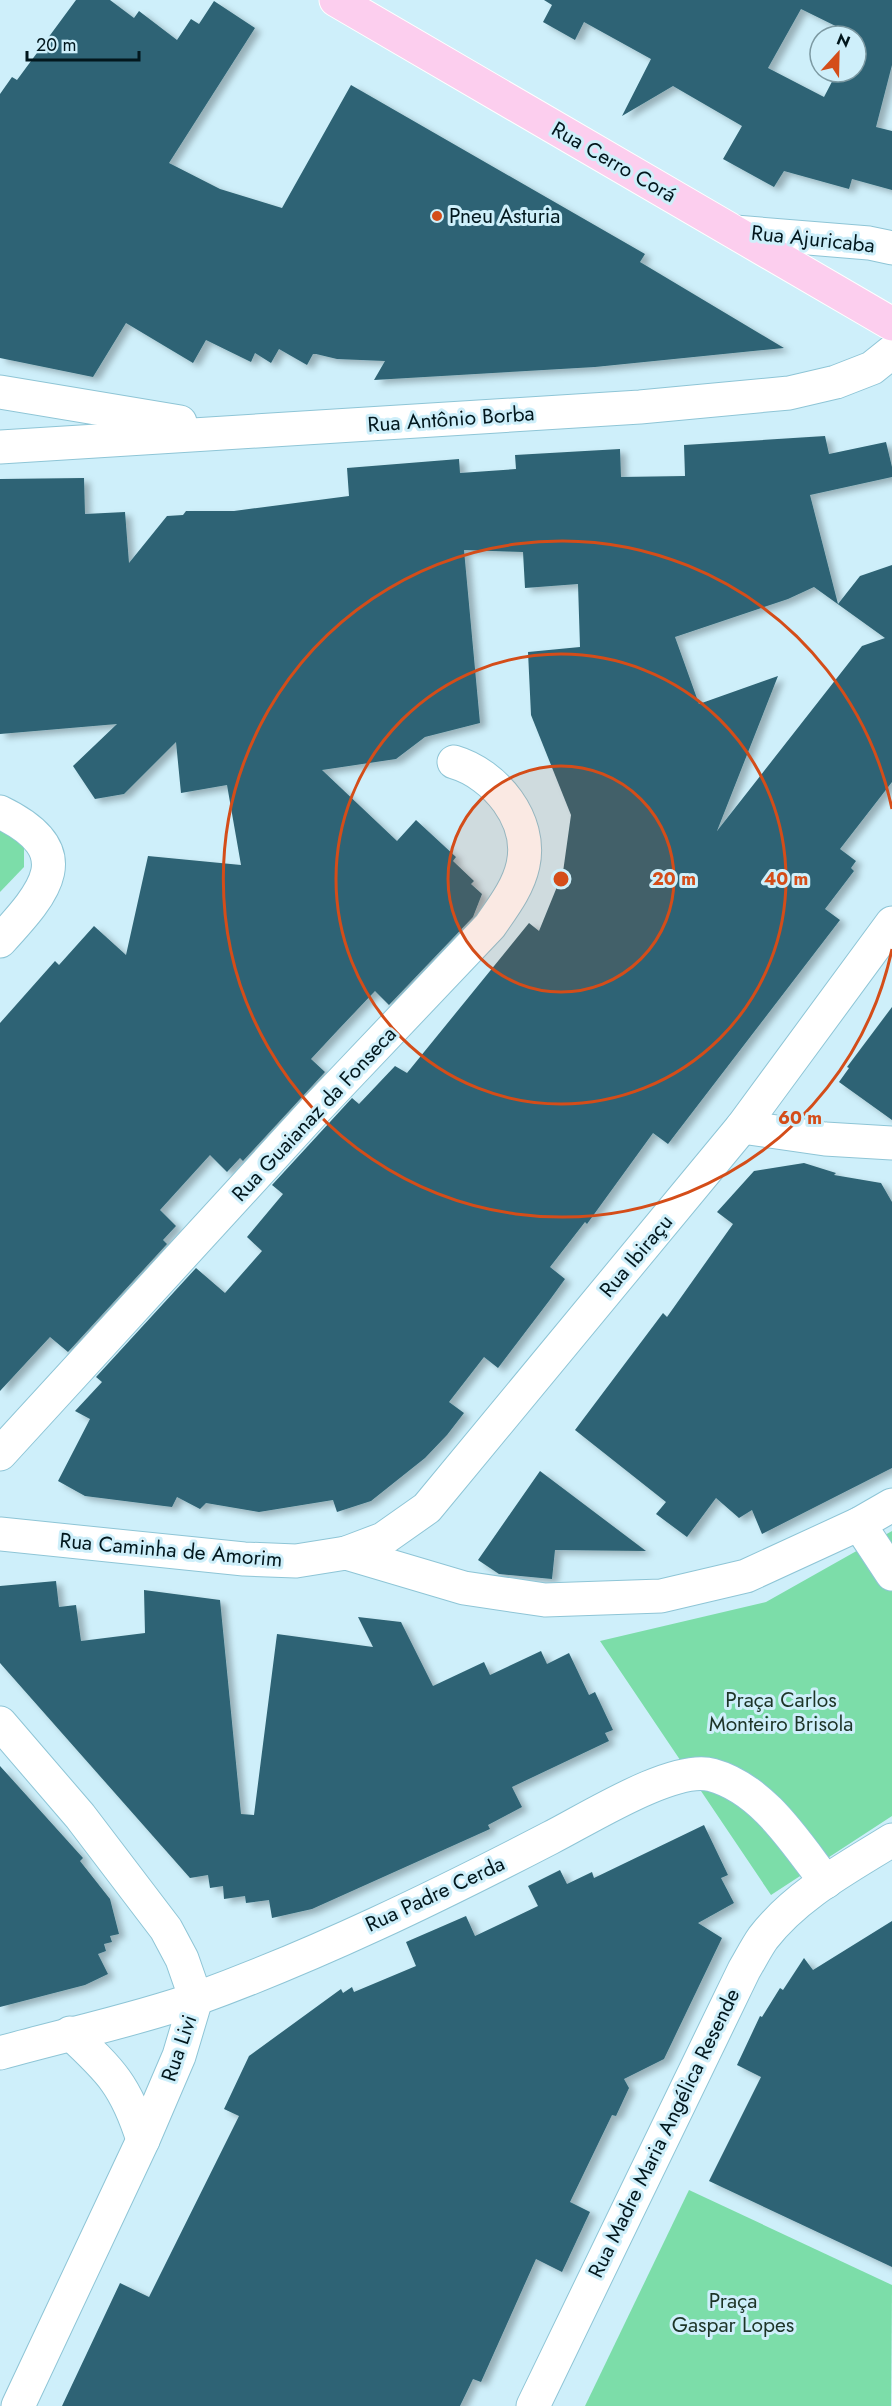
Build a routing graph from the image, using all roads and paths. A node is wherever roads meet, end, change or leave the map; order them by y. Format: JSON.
{"nodes":[{"id":1,"x":336,"y":0,"type":"edge"},
{"id":2,"x":735,"y":232,"type":"junction"},
{"id":3,"x":892,"y":248,"type":"edge"},
{"id":4,"x":892,"y":324,"type":"edge"},
{"id":5,"x":892,"y":352,"type":"edge"},
{"id":6,"x":0,"y":392,"type":"edge"},
{"id":7,"x":247,"y":432,"type":"junction"},
{"id":8,"x":0,"y":447,"type":"edge"},
{"id":9,"x":454,"y":762,"type":"dead end"},
{"id":10,"x":0,"y":812,"type":"edge"},
{"id":11,"x":892,"y":923,"type":"edge"},
{"id":12,"x":0,"y":941,"type":"edge"},
{"id":13,"x":742,"y":1127,"type":"junction"},
{"id":14,"x":892,"y":1143,"type":"edge"},
{"id":15,"x":0,"y":1454,"type":"edge"},
{"id":16,"x":892,"y":1505,"type":"edge"},
{"id":17,"x":859,"y":1524,"type":"junction"},
{"id":18,"x":0,"y":1534,"type":"edge"},
{"id":19,"x":346,"y":1553,"type":"junction"},
{"id":20,"x":892,"y":1574,"type":"edge"},
{"id":21,"x":0,"y":1723,"type":"edge"},
{"id":22,"x":892,"y":1840,"type":"edge"},
{"id":23,"x":826,"y":1882,"type":"junction"},
{"id":24,"x":196,"y":1999,"type":"junction"},
{"id":25,"x":70,"y":2033,"type":"junction"},
{"id":26,"x":0,"y":2053,"type":"edge"},
{"id":27,"x":143,"y":2140,"type":"junction"},
{"id":28,"x":18,"y":2406,"type":"edge"},
{"id":29,"x":533,"y":2406,"type":"edge"}],
"edges":[{"from":1,"to":2,"type":"main road","name":"Rua Cerro Corá"},
{"from":2,"to":3,"type":"street","name":"Rua Ajuricaba"},
{"from":2,"to":4,"type":"main road","name":"Rua Cerro Corá"},
{"from":5,"to":7,"type":"street","name":"Rua Antônio Borba"},
{"from":6,"to":7,"type":"street"},
{"from":7,"to":8,"type":"street","name":"Rua Antônio Borba"},
{"from":9,"to":15,"type":"street","name":"Rua Guaianaz da Fonseca"},
{"from":10,"to":12,"type":"street"},
{"from":11,"to":13,"type":"street","name":"Rua Ibiraçu"},
{"from":13,"to":14,"type":"street"},
{"from":13,"to":19,"type":"street","name":"Rua Ibiraçu"},
{"from":16,"to":17,"type":"street","name":"Rua Caminha de Amorim"},
{"from":17,"to":19,"type":"street","name":"Rua Caminha de Amorim"},
{"from":17,"to":20,"type":"street"},
{"from":18,"to":19,"type":"street","name":"Rua Caminha de Amorim"},
{"from":21,"to":24,"type":"street","name":"Rua Livi"},
{"from":22,"to":23,"type":"street","name":"Rua Madre Maria Angélica Resende"},
{"from":23,"to":24,"type":"street","name":"Rua Padre Cerda"},
{"from":23,"to":29,"type":"street","name":"Rua Madre Maria Angélica Resende"},
{"from":24,"to":25,"type":"street","name":"Rua Padre Cerda"},
{"from":24,"to":27,"type":"street","name":"Rua Livi"},
{"from":25,"to":26,"type":"street","name":"Rua Padre Cerda"},
{"from":25,"to":27,"type":"street"},
{"from":27,"to":28,"type":"street","name":"Rua Livi"}]}
